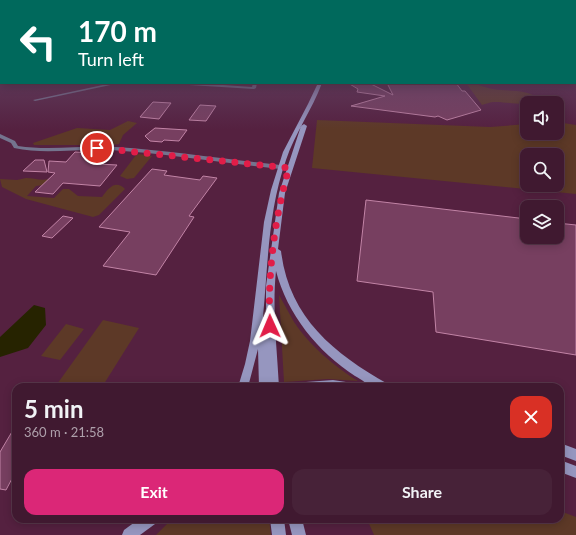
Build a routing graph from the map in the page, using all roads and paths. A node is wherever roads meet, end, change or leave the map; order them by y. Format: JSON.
{"nodes":[{"id":1,"x":113,"y":84,"type":"edge"},
{"id":2,"x":189,"y":84,"type":"edge"},
{"id":3,"x":255,"y":84,"type":"edge"},
{"id":4,"x":320,"y":84,"type":"edge"},
{"id":5,"x":35,"y":100,"type":"dead end"},
{"id":6,"x":0,"y":136,"type":"edge"},
{"id":7,"x":285,"y":168,"type":"junction"},
{"id":8,"x":277,"y":225,"type":"junction"},
{"id":9,"x":262,"y":287,"type":"junction"},
{"id":10,"x":244,"y":383,"type":"edge"},
{"id":11,"x":264,"y":383,"type":"edge"},
{"id":12,"x":274,"y":383,"type":"edge"},
{"id":13,"x":378,"y":383,"type":"edge"},
{"id":14,"x":564,"y":450,"type":"edge"},
{"id":15,"x":576,"y":454,"type":"edge"},
{"id":16,"x":564,"y":468,"type":"edge"},
{"id":17,"x":576,"y":472,"type":"edge"},
{"id":18,"x":145,"y":523,"type":"edge"},
{"id":19,"x":278,"y":523,"type":"edge"},
{"id":20,"x":296,"y":523,"type":"edge"},
{"id":21,"x":129,"y":535,"type":"edge"},
{"id":22,"x":279,"y":535,"type":"edge"},
{"id":23,"x":299,"y":535,"type":"edge"}],
"edges":[{"from":1,"to":5,"type":"street"},
{"from":2,"to":3,"type":"street"},
{"from":4,"to":7,"type":"main road"},
{"from":6,"to":7,"type":"street"},
{"from":7,"to":8,"type":"main road"},
{"from":7,"to":9,"type":"main road"},
{"from":8,"to":12,"type":"main road"},
{"from":8,"to":13,"type":"main road"},
{"from":9,"to":10,"type":"main road"},
{"from":9,"to":11,"type":"main road"},
{"from":14,"to":15,"type":"main road"},
{"from":16,"to":17,"type":"main road"},
{"from":18,"to":21,"type":"main road"},
{"from":19,"to":22,"type":"main road"},
{"from":20,"to":23,"type":"main road"}]}
